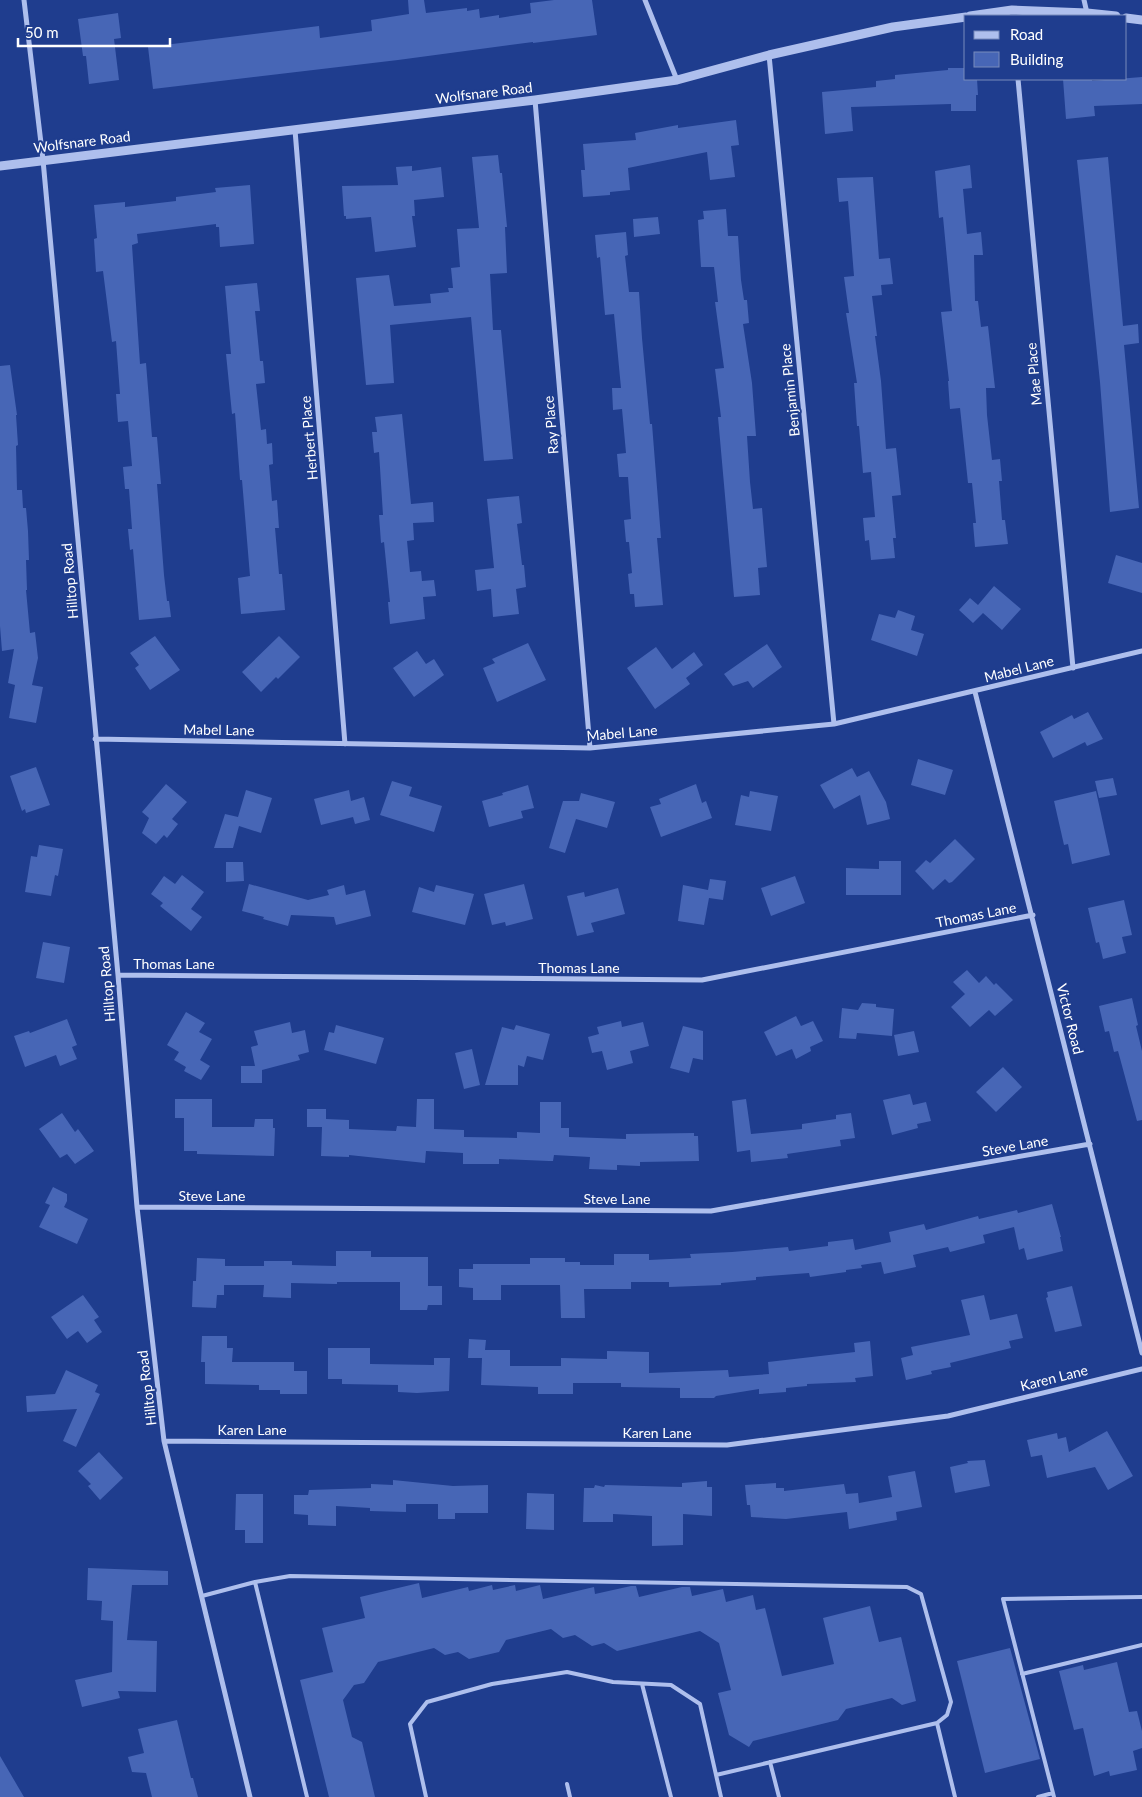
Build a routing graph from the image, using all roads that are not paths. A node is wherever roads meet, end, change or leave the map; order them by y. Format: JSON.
{"nodes":[{"id":1,"x":24,"y":0,"type":"edge"},
{"id":2,"x":645,"y":0,"type":"edge"},
{"id":3,"x":1084,"y":0,"type":"edge"},
{"id":4,"x":1087,"y":12,"type":"junction"},
{"id":5,"x":1012,"y":13,"type":"edge"},
{"id":6,"x":984,"y":15,"type":"edge"},
{"id":7,"x":1109,"y":15,"type":"edge"},
{"id":8,"x":964,"y":17,"type":"edge"},
{"id":9,"x":1127,"y":18,"type":"edge"},
{"id":10,"x":1142,"y":20,"type":"edge"},
{"id":11,"x":769,"y":55,"type":"junction"},
{"id":12,"x":677,"y":80,"type":"junction"},
{"id":13,"x":1018,"y":80,"type":"edge"},
{"id":14,"x":535,"y":100,"type":"junction"},
{"id":15,"x":295,"y":130,"type":"junction"},
{"id":16,"x":43,"y":160,"type":"junction"},
{"id":17,"x":0,"y":166,"type":"edge"},
{"id":18,"x":1142,"y":651,"type":"edge"},
{"id":19,"x":1073,"y":668,"type":"junction"},
{"id":20,"x":976,"y":692,"type":"junction"},
{"id":21,"x":834,"y":724,"type":"junction"},
{"id":22,"x":95,"y":739,"type":"junction"},
{"id":23,"x":345,"y":744,"type":"junction"},
{"id":24,"x":590,"y":748,"type":"junction"},
{"id":25,"x":1033,"y":915,"type":"junction"},
{"id":26,"x":118,"y":975,"type":"junction"},
{"id":27,"x":1090,"y":1144,"type":"junction"},
{"id":28,"x":137,"y":1207,"type":"junction"},
{"id":29,"x":1142,"y":1353,"type":"edge"},
{"id":30,"x":1142,"y":1369,"type":"edge"},
{"id":31,"x":164,"y":1441,"type":"junction"},
{"id":32,"x":255,"y":1582,"type":"junction"},
{"id":33,"x":202,"y":1596,"type":"junction"},
{"id":34,"x":1142,"y":1597,"type":"edge"},
{"id":35,"x":1142,"y":1645,"type":"edge"},
{"id":36,"x":1022,"y":1674,"type":"junction"},
{"id":37,"x":642,"y":1684,"type":"junction"},
{"id":38,"x":937,"y":1723,"type":"junction"},
{"id":39,"x":770,"y":1762,"type":"junction"},
{"id":40,"x":716,"y":1775,"type":"junction"},
{"id":41,"x":567,"y":1784,"type":"dead end"},
{"id":42,"x":1053,"y":1795,"type":"edge"},
{"id":43,"x":250,"y":1797,"type":"edge"},
{"id":44,"x":307,"y":1797,"type":"edge"},
{"id":45,"x":426,"y":1797,"type":"edge"},
{"id":46,"x":570,"y":1797,"type":"edge"},
{"id":47,"x":671,"y":1797,"type":"edge"},
{"id":48,"x":721,"y":1797,"type":"edge"},
{"id":49,"x":779,"y":1797,"type":"edge"},
{"id":50,"x":955,"y":1797,"type":"edge"},
{"id":51,"x":1038,"y":1797,"type":"edge"}],
"edges":[{"from":1,"to":16,"type":"street","name":"Hilltop Road"},
{"from":2,"to":12,"type":"street"},
{"from":3,"to":4,"type":"street"},
{"from":4,"to":5,"type":"street"},
{"from":4,"to":7,"type":"street"},
{"from":5,"to":6,"type":"street"},
{"from":8,"to":11,"type":"street","name":"Wolfsnare Road"},
{"from":9,"to":10,"type":"street"},
{"from":11,"to":12,"type":"street","name":"Wolfsnare Road"},
{"from":11,"to":21,"type":"street","name":"Benjamin Place"},
{"from":12,"to":14,"type":"street","name":"Wolfsnare Road"},
{"from":13,"to":19,"type":"street","name":"Mae Place"},
{"from":14,"to":15,"type":"street","name":"Wolfsnare Road"},
{"from":14,"to":24,"type":"street","name":"Ray Place"},
{"from":15,"to":16,"type":"street","name":"Wolfsnare Road"},
{"from":15,"to":23,"type":"street","name":"Herbert Place"},
{"from":16,"to":17,"type":"street","name":"Wolfsnare Road"},
{"from":16,"to":22,"type":"street","name":"Hilltop Road"},
{"from":18,"to":19,"type":"street","name":"Mabel Lane"},
{"from":19,"to":20,"type":"street","name":"Mabel Lane"},
{"from":20,"to":21,"type":"street","name":"Mabel Lane"},
{"from":20,"to":25,"type":"street","name":"Victor Road"},
{"from":21,"to":24,"type":"street","name":"Mabel Lane"},
{"from":22,"to":23,"type":"street","name":"Mabel Lane"},
{"from":22,"to":26,"type":"street","name":"Hilltop Road"},
{"from":23,"to":24,"type":"street","name":"Mabel Lane"},
{"from":25,"to":26,"type":"street","name":"Thomas Lane"},
{"from":25,"to":27,"type":"street","name":"Victor Road"},
{"from":26,"to":28,"type":"street","name":"Hilltop Road"},
{"from":27,"to":28,"type":"street","name":"Steve Lane"},
{"from":27,"to":29,"type":"street","name":"Victor Road"},
{"from":28,"to":31,"type":"street","name":"Hilltop Road"},
{"from":30,"to":31,"type":"street","name":"Karen Lane"},
{"from":31,"to":33,"type":"street","name":"Hilltop Road"},
{"from":32,"to":33,"type":"lane"},
{"from":32,"to":38,"type":"lane"},
{"from":32,"to":44,"type":"lane"},
{"from":33,"to":43,"type":"street","name":"Hilltop Road"},
{"from":34,"to":36,"type":"lane"},
{"from":35,"to":36,"type":"lane"},
{"from":36,"to":42,"type":"lane"},
{"from":37,"to":40,"type":"lane"},
{"from":37,"to":45,"type":"lane"},
{"from":37,"to":47,"type":"lane"},
{"from":38,"to":39,"type":"lane"},
{"from":38,"to":50,"type":"lane"},
{"from":39,"to":40,"type":"lane"},
{"from":39,"to":49,"type":"lane"},
{"from":40,"to":48,"type":"lane"},
{"from":41,"to":46,"type":"lane"},
{"from":42,"to":51,"type":"lane"}]}
